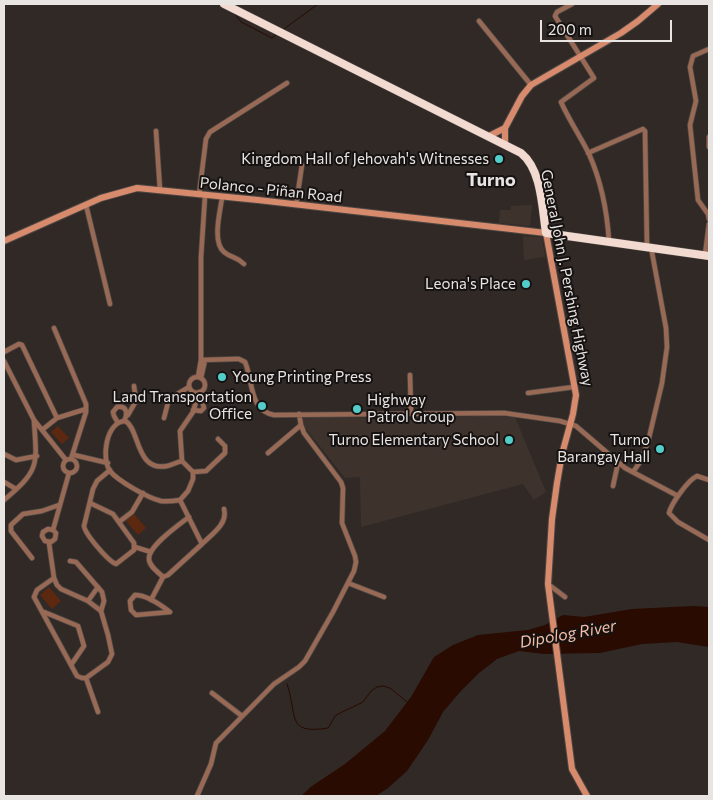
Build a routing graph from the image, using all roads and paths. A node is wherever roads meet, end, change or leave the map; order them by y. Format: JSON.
{"nodes":[{"id":1,"x":224,"y":4,"type":"edge"},
{"id":2,"x":558,"y":4,"type":"edge"},
{"id":3,"x":572,"y":4,"type":"edge"},
{"id":4,"x":658,"y":4,"type":"edge"},
{"id":5,"x":562,"y":9,"type":"junction"},
{"id":6,"x":479,"y":21,"type":"dead end"},
{"id":7,"x":709,"y":49,"type":"edge"},
{"id":8,"x":581,"y":56,"type":"junction"},
{"id":9,"x":287,"y":83,"type":"dead end"},
{"id":10,"x":531,"y":85,"type":"junction"},
{"id":11,"x":505,"y":128,"type":"junction"},
{"id":12,"x":156,"y":131,"type":"dead end"},
{"id":13,"x":489,"y":136,"type":"junction"},
{"id":14,"x":709,"y":137,"type":"edge"},
{"id":15,"x":506,"y":144,"type":"junction"},
{"id":16,"x":709,"y":147,"type":"edge"},
{"id":17,"x":588,"y":153,"type":"junction"},
{"id":18,"x":302,"y":165,"type":"dead end"},
{"id":19,"x":160,"y":190,"type":"junction"},
{"id":20,"x":202,"y":195,"type":"junction"},
{"id":21,"x":222,"y":198,"type":"junction"},
{"id":22,"x":86,"y":205,"type":"junction"},
{"id":23,"x":296,"y":205,"type":"junction"},
{"id":24,"x":709,"y":219,"type":"edge"},
{"id":25,"x":709,"y":224,"type":"edge"},
{"id":26,"x":546,"y":233,"type":"junction"},
{"id":27,"x":4,"y":241,"type":"edge"},
{"id":28,"x":609,"y":242,"type":"junction"},
{"id":29,"x":649,"y":247,"type":"junction"},
{"id":30,"x":707,"y":255,"type":"edge"},
{"id":31,"x":244,"y":264,"type":"dead end"},
{"id":32,"x":110,"y":304,"type":"dead end"},
{"id":33,"x":54,"y":328,"type":"dead end"},
{"id":34,"x":4,"y":352,"type":"edge"},
{"id":35,"x":203,"y":360,"type":"junction"},
{"id":36,"x":4,"y":361,"type":"edge"},
{"id":37,"x":410,"y":375,"type":"dead end"},
{"id":38,"x":199,"y":378,"type":"junction"},
{"id":39,"x":134,"y":386,"type":"dead end"},
{"id":40,"x":574,"y":386,"type":"junction"},
{"id":41,"x":189,"y":387,"type":"junction"},
{"id":42,"x":199,"y":392,"type":"junction"},
{"id":43,"x":528,"y":393,"type":"dead end"},
{"id":44,"x":197,"y":399,"type":"junction"},
{"id":45,"x":86,"y":409,"type":"junction"},
{"id":46,"x":193,"y":410,"type":"junction"},
{"id":47,"x":411,"y":413,"type":"junction"},
{"id":48,"x":298,"y":414,"type":"junction"},
{"id":49,"x":127,"y":415,"type":"junction"},
{"id":50,"x":57,"y":418,"type":"junction"},
{"id":51,"x":164,"y":418,"type":"dead end"},
{"id":52,"x":34,"y":420,"type":"junction"},
{"id":53,"x":124,"y":421,"type":"junction"},
{"id":54,"x":118,"y":423,"type":"junction"},
{"id":55,"x":571,"y":423,"type":"junction"},
{"id":56,"x":301,"y":425,"type":"junction"},
{"id":57,"x":42,"y":430,"type":"junction"},
{"id":58,"x":218,"y":440,"type":"dead end"},
{"id":59,"x":268,"y":453,"type":"dead end"},
{"id":60,"x":4,"y":454,"type":"edge"},
{"id":61,"x":37,"y":456,"type":"junction"},
{"id":62,"x":73,"y":457,"type":"junction"},
{"id":63,"x":66,"y":460,"type":"junction"},
{"id":64,"x":182,"y":461,"type":"junction"},
{"id":65,"x":108,"y":463,"type":"junction"},
{"id":66,"x":618,"y":463,"type":"junction"},
{"id":67,"x":110,"y":470,"type":"junction"},
{"id":68,"x":193,"y":472,"type":"junction"},
{"id":69,"x":633,"y":472,"type":"junction"},
{"id":70,"x":69,"y":473,"type":"junction"},
{"id":71,"x":709,"y":480,"type":"edge"},
{"id":72,"x":4,"y":482,"type":"edge"},
{"id":73,"x":613,"y":486,"type":"dead end"},
{"id":74,"x":16,"y":490,"type":"junction"},
{"id":75,"x":143,"y":493,"type":"junction"},
{"id":76,"x":678,"y":496,"type":"junction"},
{"id":77,"x":4,"y":500,"type":"edge"},
{"id":78,"x":180,"y":500,"type":"junction"},
{"id":79,"x":90,"y":503,"type":"junction"},
{"id":80,"x":59,"y":505,"type":"junction"},
{"id":81,"x":224,"y":509,"type":"dead end"},
{"id":82,"x":189,"y":517,"type":"junction"},
{"id":83,"x":119,"y":522,"type":"junction"},
{"id":84,"x":53,"y":530,"type":"junction"},
{"id":85,"x":709,"y":540,"type":"edge"},
{"id":86,"x":49,"y":543,"type":"junction"},
{"id":87,"x":202,"y":544,"type":"junction"},
{"id":88,"x":135,"y":547,"type":"junction"},
{"id":89,"x":151,"y":552,"type":"junction"},
{"id":90,"x":32,"y":558,"type":"dead end"},
{"id":91,"x":70,"y":561,"type":"dead end"},
{"id":92,"x":163,"y":577,"type":"junction"},
{"id":93,"x":54,"y":578,"type":"junction"},
{"id":94,"x":348,"y":583,"type":"junction"},
{"id":95,"x":548,"y":584,"type":"junction"},
{"id":96,"x":98,"y":587,"type":"junction"},
{"id":97,"x":384,"y":597,"type":"dead end"},
{"id":98,"x":565,"y":597,"type":"dead end"},
{"id":99,"x":151,"y":600,"type":"junction"},
{"id":100,"x":88,"y":601,"type":"junction"},
{"id":101,"x":101,"y":611,"type":"junction"},
{"id":102,"x":43,"y":612,"type":"junction"},
{"id":103,"x":71,"y":665,"type":"junction"},
{"id":104,"x":86,"y":678,"type":"junction"},
{"id":105,"x":212,"y":693,"type":"dead end"},
{"id":106,"x":98,"y":712,"type":"dead end"},
{"id":107,"x":242,"y":716,"type":"junction"},
{"id":108,"x":197,"y":796,"type":"edge"},
{"id":109,"x":587,"y":796,"type":"edge"}],
"edges":[{"from":1,"to":13,"type":"highway","name":"General John J. Pershing Highway"},
{"from":2,"to":5,"type":"street"},
{"from":3,"to":5,"type":"street"},
{"from":4,"to":8,"type":"main road"},
{"from":5,"to":8,"type":"street"},
{"from":6,"to":10,"type":"street"},
{"from":7,"to":24,"type":"street"},
{"from":8,"to":10,"type":"main road"},
{"from":8,"to":17,"type":"street"},
{"from":9,"to":20,"type":"street"},
{"from":10,"to":11,"type":"main road"},
{"from":11,"to":13,"type":"main road"},
{"from":11,"to":15,"type":"main road"},
{"from":12,"to":19,"type":"street"},
{"from":13,"to":15,"type":"highway","name":"General John J. Pershing Highway"},
{"from":14,"to":16,"type":"street"},
{"from":15,"to":26,"type":"highway","name":"General John J. Pershing Highway"},
{"from":17,"to":28,"type":"street"},
{"from":17,"to":29,"type":"street"},
{"from":18,"to":23,"type":"street"},
{"from":19,"to":20,"type":"main road","name":"Polanco - Piñan Road"},
{"from":19,"to":22,"type":"main road","name":"Polanco - Piñan Road"},
{"from":20,"to":21,"type":"main road","name":"Polanco - Piñan Road"},
{"from":20,"to":35,"type":"street"},
{"from":21,"to":23,"type":"main road","name":"Polanco - Piñan Road"},
{"from":21,"to":31,"type":"street"},
{"from":22,"to":27,"type":"main road","name":"Polanco - Piñan Road"},
{"from":22,"to":32,"type":"street"},
{"from":23,"to":26,"type":"main road","name":"Polanco - Piñan Road"},
{"from":25,"to":30,"type":"street"},
{"from":26,"to":28,"type":"highway"},
{"from":26,"to":40,"type":"main road","name":"General John J. Pershing Highway"},
{"from":28,"to":29,"type":"highway"},
{"from":29,"to":30,"type":"highway"},
{"from":29,"to":69,"type":"street"},
{"from":33,"to":45,"type":"street"},
{"from":34,"to":50,"type":"street"},
{"from":35,"to":38,"type":"street"},
{"from":35,"to":48,"type":"street"},
{"from":36,"to":52,"type":"street"},
{"from":37,"to":47,"type":"street"},
{"from":38,"to":41,"type":"street"},
{"from":38,"to":42,"type":"street"},
{"from":39,"to":49,"type":"street"},
{"from":40,"to":43,"type":"street"},
{"from":40,"to":55,"type":"main road","name":"General John J. Pershing Highway"},
{"from":41,"to":42,"type":"street"},
{"from":41,"to":51,"type":"street"},
{"from":42,"to":44,"type":"street"},
{"from":44,"to":46,"type":"street"},
{"from":44,"to":46,"type":"street"},
{"from":45,"to":50,"type":"street"},
{"from":45,"to":62,"type":"street"},
{"from":46,"to":64,"type":"street"},
{"from":47,"to":48,"type":"street"},
{"from":47,"to":55,"type":"street"},
{"from":48,"to":56,"type":"street"},
{"from":49,"to":53,"type":"street"},
{"from":49,"to":54,"type":"street"},
{"from":50,"to":57,"type":"street"},
{"from":52,"to":57,"type":"street"},
{"from":52,"to":61,"type":"street"},
{"from":53,"to":54,"type":"street"},
{"from":53,"to":64,"type":"street"},
{"from":54,"to":65,"type":"street"},
{"from":55,"to":66,"type":"street"},
{"from":55,"to":95,"type":"main road","name":"General John J. Pershing Highway"},
{"from":56,"to":59,"type":"street"},
{"from":56,"to":94,"type":"street"},
{"from":57,"to":63,"type":"street"},
{"from":58,"to":68,"type":"street"},
{"from":60,"to":61,"type":"street"},
{"from":61,"to":74,"type":"street"},
{"from":62,"to":63,"type":"street"},
{"from":62,"to":65,"type":"street"},
{"from":62,"to":70,"type":"street"},
{"from":63,"to":70,"type":"street"},
{"from":64,"to":68,"type":"street"},
{"from":65,"to":67,"type":"street"},
{"from":66,"to":69,"type":"street"},
{"from":66,"to":73,"type":"street"},
{"from":67,"to":75,"type":"street"},
{"from":67,"to":79,"type":"street"},
{"from":68,"to":78,"type":"street"},
{"from":69,"to":76,"type":"street"},
{"from":70,"to":80,"type":"street"},
{"from":71,"to":76,"type":"street"},
{"from":72,"to":74,"type":"street"},
{"from":74,"to":77,"type":"street"},
{"from":75,"to":78,"type":"street"},
{"from":75,"to":83,"type":"street"},
{"from":76,"to":85,"type":"street"},
{"from":78,"to":82,"type":"street"},
{"from":79,"to":83,"type":"street"},
{"from":79,"to":88,"type":"street"},
{"from":80,"to":84,"type":"street"},
{"from":80,"to":90,"type":"street"},
{"from":81,"to":87,"type":"street"},
{"from":82,"to":87,"type":"street"},
{"from":82,"to":89,"type":"street"},
{"from":83,"to":88,"type":"street"},
{"from":84,"to":86,"type":"street"},
{"from":84,"to":86,"type":"street"},
{"from":86,"to":93,"type":"street"},
{"from":87,"to":92,"type":"street"},
{"from":88,"to":89,"type":"street"},
{"from":89,"to":92,"type":"street"},
{"from":91,"to":96,"type":"street"},
{"from":92,"to":99,"type":"street"},
{"from":93,"to":100,"type":"street"},
{"from":93,"to":102,"type":"street"},
{"from":94,"to":97,"type":"street"},
{"from":94,"to":107,"type":"street"},
{"from":95,"to":98,"type":"street"},
{"from":95,"to":109,"type":"main road","name":"General John J. Pershing Highway"},
{"from":96,"to":100,"type":"street"},
{"from":96,"to":101,"type":"street"},
{"from":99,"to":99,"type":"street"},
{"from":100,"to":101,"type":"street"},
{"from":101,"to":104,"type":"street"},
{"from":102,"to":103,"type":"street"},
{"from":102,"to":103,"type":"street"},
{"from":103,"to":104,"type":"street"},
{"from":104,"to":106,"type":"street"},
{"from":105,"to":107,"type":"street"},
{"from":107,"to":108,"type":"street"}]}
